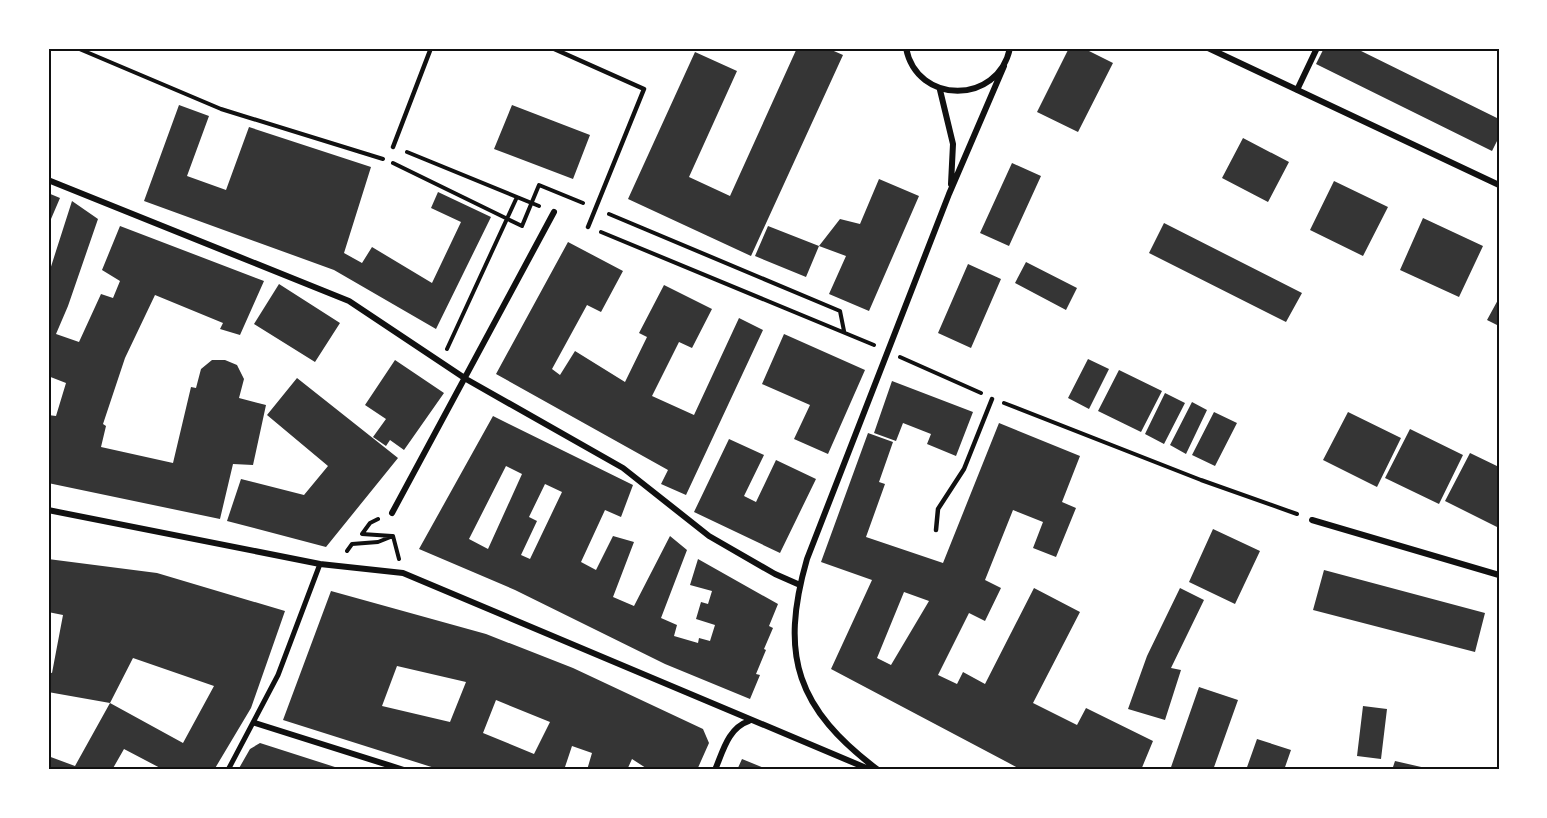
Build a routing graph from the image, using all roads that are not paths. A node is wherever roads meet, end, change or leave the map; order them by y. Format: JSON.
{"nodes":[{"id":1,"x":431,"y":48,"type":"edge"},
{"id":2,"x":552,"y":48,"type":"edge"},
{"id":3,"x":906,"y":48,"type":"edge"},
{"id":4,"x":1010,"y":48,"type":"edge"},
{"id":5,"x":1208,"y":48,"type":"edge"},
{"id":6,"x":1317,"y":48,"type":"edge"},
{"id":7,"x":1004,"y":66,"type":"junction"},
{"id":8,"x":940,"y":90,"type":"junction"},
{"id":9,"x":1297,"y":90,"type":"junction"},
{"id":10,"x":393,"y":147,"type":"road end"},
{"id":11,"x":48,"y":180,"type":"edge"},
{"id":12,"x":1499,"y":185,"type":"edge"},
{"id":13,"x":949,"y":194,"type":"junction"},
{"id":14,"x":554,"y":212,"type":"road end"},
{"id":15,"x":588,"y":227,"type":"road end"},
{"id":16,"x":466,"y":379,"type":"junction"},
{"id":17,"x":992,"y":399,"type":"road end"},
{"id":18,"x":48,"y":510,"type":"edge"},
{"id":19,"x":392,"y":513,"type":"road end"},
{"id":20,"x":1312,"y":520,"type":"road end"},
{"id":21,"x":936,"y":530,"type":"dead end"},
{"id":22,"x":320,"y":564,"type":"junction"},
{"id":23,"x":1499,"y":575,"type":"edge"},
{"id":24,"x":800,"y":585,"type":"junction"},
{"id":25,"x":750,"y":721,"type":"junction"},
{"id":26,"x":255,"y":723,"type":"junction"},
{"id":27,"x":228,"y":770,"type":"edge"},
{"id":28,"x":404,"y":770,"type":"edge"},
{"id":29,"x":715,"y":770,"type":"edge"},
{"id":30,"x":871,"y":770,"type":"edge"},
{"id":31,"x":878,"y":770,"type":"edge"}],
"edges":[{"from":1,"to":10,"type":"lane"},
{"from":2,"to":15,"type":"lane"},
{"from":3,"to":8,"type":"street"},
{"from":4,"to":7,"type":"street"},
{"from":5,"to":9,"type":"street"},
{"from":6,"to":9,"type":"street"},
{"from":7,"to":8,"type":"street"},
{"from":7,"to":13,"type":"street"},
{"from":8,"to":13,"type":"street"},
{"from":9,"to":12,"type":"street"},
{"from":11,"to":16,"type":"street"},
{"from":13,"to":24,"type":"street"},
{"from":14,"to":16,"type":"street"},
{"from":16,"to":19,"type":"street"},
{"from":16,"to":24,"type":"street"},
{"from":17,"to":21,"type":"lane"},
{"from":18,"to":22,"type":"street"},
{"from":20,"to":23,"type":"street"},
{"from":22,"to":25,"type":"street"},
{"from":22,"to":26,"type":"street"},
{"from":24,"to":31,"type":"street"},
{"from":25,"to":29,"type":"street"},
{"from":25,"to":30,"type":"street"},
{"from":26,"to":27,"type":"street"},
{"from":26,"to":28,"type":"street"}]}
